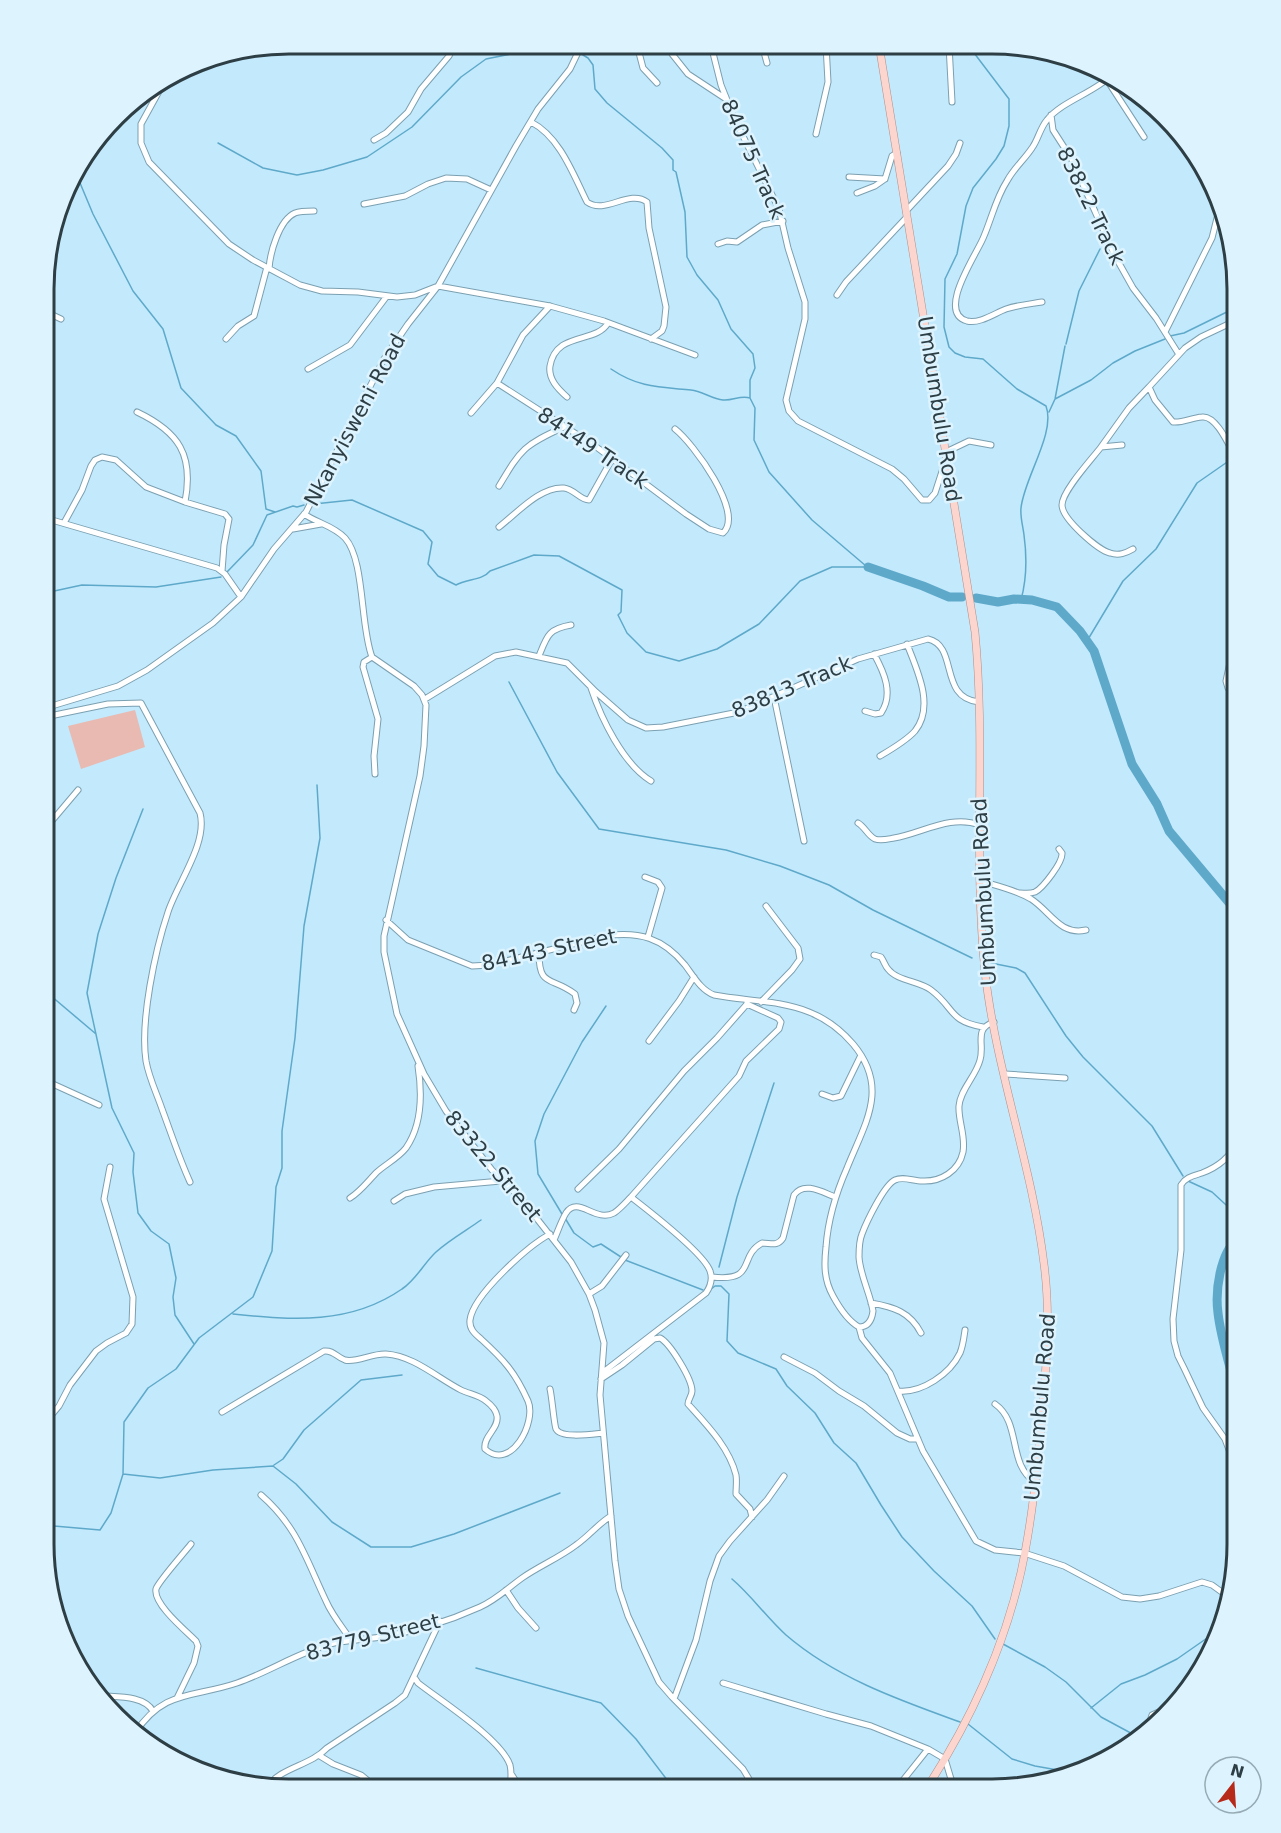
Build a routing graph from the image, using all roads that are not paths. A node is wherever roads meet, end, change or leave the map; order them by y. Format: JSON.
{"nodes":[{"id":1,"x":450,"y":54,"type":"edge"},
{"id":2,"x":577,"y":54,"type":"edge"},
{"id":3,"x":639,"y":54,"type":"edge"},
{"id":4,"x":672,"y":54,"type":"dead end"},
{"id":5,"x":714,"y":54,"type":"edge"},
{"id":6,"x":764,"y":54,"type":"edge"},
{"id":7,"x":826,"y":54,"type":"edge"},
{"id":8,"x":880,"y":54,"type":"edge"},
{"id":9,"x":949,"y":54,"type":"edge"},
{"id":10,"x":767,"y":63,"type":"dead end"},
{"id":11,"x":1103,"y":82,"type":"edge"},
{"id":12,"x":657,"y":83,"type":"dead end"},
{"id":13,"x":1115,"y":89,"type":"edge"},
{"id":14,"x":156,"y":95,"type":"edge"},
{"id":15,"x":726,"y":99,"type":"junction"},
{"id":16,"x":952,"y":102,"type":"dead end"},
{"id":17,"x":1051,"y":115,"type":"junction"},
{"id":18,"x":531,"y":122,"type":"junction"},
{"id":19,"x":816,"y":134,"type":"dead end"},
{"id":20,"x":1144,"y":137,"type":"dead end"},
{"id":21,"x":374,"y":140,"type":"dead end"},
{"id":22,"x":960,"y":144,"type":"dead end"},
{"id":23,"x":897,"y":153,"type":"junction"},
{"id":24,"x":849,"y":177,"type":"dead end"},
{"id":25,"x":885,"y":179,"type":"junction"},
{"id":26,"x":491,"y":190,"type":"junction"},
{"id":27,"x":857,"y":193,"type":"dead end"},
{"id":28,"x":364,"y":204,"type":"dead end"},
{"id":29,"x":314,"y":211,"type":"dead end"},
{"id":30,"x":907,"y":214,"type":"junction"},
{"id":31,"x":1217,"y":219,"type":"edge"},
{"id":32,"x":783,"y":222,"type":"junction"},
{"id":33,"x":718,"y":244,"type":"dead end"},
{"id":34,"x":268,"y":268,"type":"junction"},
{"id":35,"x":438,"y":286,"type":"junction"},
{"id":36,"x":837,"y":295,"type":"dead end"},
{"id":37,"x":387,"y":296,"type":"junction"},
{"id":38,"x":1042,"y":302,"type":"dead end"},
{"id":39,"x":550,"y":306,"type":"junction"},
{"id":40,"x":54,"y":316,"type":"edge"},
{"id":41,"x":61,"y":319,"type":"dead end"},
{"id":42,"x":608,"y":323,"type":"junction"},
{"id":43,"x":1227,"y":325,"type":"edge"},
{"id":44,"x":1165,"y":332,"type":"junction"},
{"id":45,"x":226,"y":339,"type":"dead end"},
{"id":46,"x":651,"y":339,"type":"junction"},
{"id":47,"x":1178,"y":353,"type":"junction"},
{"id":48,"x":695,"y":355,"type":"dead end"},
{"id":49,"x":308,"y":369,"type":"dead end"},
{"id":50,"x":497,"y":384,"type":"junction"},
{"id":51,"x":1149,"y":387,"type":"junction"},
{"id":52,"x":567,"y":397,"type":"dead end"},
{"id":53,"x":137,"y":412,"type":"dead end"},
{"id":54,"x":471,"y":413,"type":"dead end"},
{"id":55,"x":564,"y":427,"type":"junction"},
{"id":56,"x":675,"y":429,"type":"dead end"},
{"id":57,"x":1227,"y":443,"type":"edge"},
{"id":58,"x":991,"y":445,"type":"dead end"},
{"id":59,"x":1122,"y":445,"type":"dead end"},
{"id":60,"x":1101,"y":447,"type":"junction"},
{"id":61,"x":946,"y":455,"type":"junction"},
{"id":62,"x":612,"y":459,"type":"junction"},
{"id":63,"x":499,"y":486,"type":"dead end"},
{"id":64,"x":185,"y":502,"type":"junction"},
{"id":65,"x":304,"y":514,"type":"junction"},
{"id":66,"x":54,"y":520,"type":"edge"},
{"id":67,"x":64,"y":523,"type":"junction"},
{"id":68,"x":323,"y":524,"type":"junction"},
{"id":69,"x":499,"y":526,"type":"dead end"},
{"id":70,"x":293,"y":529,"type":"junction"},
{"id":71,"x":1133,"y":549,"type":"dead end"},
{"id":72,"x":222,"y":572,"type":"junction"},
{"id":73,"x":241,"y":597,"type":"junction"},
{"id":74,"x":571,"y":625,"type":"dead end"},
{"id":75,"x":907,"y":644,"type":"junction"},
{"id":76,"x":874,"y":654,"type":"junction"},
{"id":77,"x":540,"y":656,"type":"junction"},
{"id":78,"x":372,"y":657,"type":"junction"},
{"id":79,"x":590,"y":686,"type":"junction"},
{"id":80,"x":774,"y":698,"type":"junction"},
{"id":81,"x":424,"y":699,"type":"junction"},
{"id":82,"x":978,"y":702,"type":"junction"},
{"id":83,"x":54,"y":704,"type":"edge"},
{"id":84,"x":865,"y":711,"type":"dead end"},
{"id":85,"x":54,"y":715,"type":"edge"},
{"id":86,"x":880,"y":756,"type":"dead end"},
{"id":87,"x":375,"y":774,"type":"dead end"},
{"id":88,"x":651,"y":781,"type":"dead end"},
{"id":89,"x":78,"y":790,"type":"dead end"},
{"id":90,"x":54,"y":818,"type":"edge"},
{"id":91,"x":858,"y":824,"type":"dead end"},
{"id":92,"x":980,"y":825,"type":"junction"},
{"id":93,"x":804,"y":842,"type":"dead end"},
{"id":94,"x":1059,"y":849,"type":"dead end"},
{"id":95,"x":645,"y":876,"type":"dead end"},
{"id":96,"x":981,"y":881,"type":"junction"},
{"id":97,"x":1019,"y":894,"type":"junction"},
{"id":98,"x":766,"y":906,"type":"dead end"},
{"id":99,"x":386,"y":920,"type":"junction"},
{"id":100,"x":1086,"y":930,"type":"dead end"},
{"id":101,"x":648,"y":937,"type":"junction"},
{"id":102,"x":540,"y":953,"type":"junction"},
{"id":103,"x":874,"y":955,"type":"dead end"},
{"id":104,"x":694,"y":977,"type":"junction"},
{"id":105,"x":747,"y":1002,"type":"junction"},
{"id":106,"x":761,"y":1002,"type":"junction"},
{"id":107,"x":574,"y":1010,"type":"dead end"},
{"id":108,"x":994,"y":1022,"type":"junction"},
{"id":109,"x":983,"y":1027,"type":"junction"},
{"id":110,"x":649,"y":1041,"type":"dead end"},
{"id":111,"x":861,"y":1055,"type":"junction"},
{"id":112,"x":416,"y":1058,"type":"junction"},
{"id":113,"x":1005,"y":1074,"type":"junction"},
{"id":114,"x":1065,"y":1078,"type":"dead end"},
{"id":115,"x":54,"y":1085,"type":"edge"},
{"id":116,"x":822,"y":1094,"type":"dead end"},
{"id":117,"x":99,"y":1105,"type":"dead end"},
{"id":118,"x":1227,"y":1158,"type":"edge"},
{"id":119,"x":110,"y":1167,"type":"dead end"},
{"id":120,"x":501,"y":1181,"type":"junction"},
{"id":121,"x":190,"y":1182,"type":"dead end"},
{"id":122,"x":578,"y":1189,"type":"dead end"},
{"id":123,"x":632,"y":1197,"type":"junction"},
{"id":124,"x":835,"y":1197,"type":"junction"},
{"id":125,"x":350,"y":1198,"type":"dead end"},
{"id":126,"x":394,"y":1202,"type":"dead end"},
{"id":127,"x":550,"y":1234,"type":"junction"},
{"id":128,"x":555,"y":1240,"type":"junction"},
{"id":129,"x":626,"y":1255,"type":"dead end"},
{"id":130,"x":712,"y":1277,"type":"junction"},
{"id":131,"x":589,"y":1294,"type":"junction"},
{"id":132,"x":871,"y":1303,"type":"junction"},
{"id":133,"x":859,"y":1327,"type":"junction"},
{"id":134,"x":965,"y":1330,"type":"dead end"},
{"id":135,"x":921,"y":1333,"type":"dead end"},
{"id":136,"x":784,"y":1357,"type":"dead end"},
{"id":137,"x":601,"y":1376,"type":"junction"},
{"id":138,"x":550,"y":1389,"type":"dead end"},
{"id":139,"x":899,"y":1391,"type":"junction"},
{"id":140,"x":995,"y":1404,"type":"dead end"},
{"id":141,"x":54,"y":1412,"type":"edge"},
{"id":142,"x":222,"y":1412,"type":"dead end"},
{"id":143,"x":603,"y":1433,"type":"junction"},
{"id":144,"x":918,"y":1439,"type":"junction"},
{"id":145,"x":1227,"y":1444,"type":"edge"},
{"id":146,"x":784,"y":1476,"type":"dead end"},
{"id":147,"x":1035,"y":1482,"type":"junction"},
{"id":148,"x":261,"y":1495,"type":"dead end"},
{"id":149,"x":611,"y":1516,"type":"junction"},
{"id":150,"x":752,"y":1517,"type":"junction"},
{"id":151,"x":191,"y":1544,"type":"dead end"},
{"id":152,"x":1024,"y":1553,"type":"junction"},
{"id":153,"x":506,"y":1590,"type":"junction"},
{"id":154,"x":1222,"y":1592,"type":"edge"},
{"id":155,"x":440,"y":1621,"type":"junction"},
{"id":156,"x":536,"y":1628,"type":"dead end"},
{"id":157,"x":351,"y":1640,"type":"junction"},
{"id":158,"x":414,"y":1677,"type":"junction"},
{"id":159,"x":723,"y":1683,"type":"dead end"},
{"id":160,"x":110,"y":1697,"type":"edge"},
{"id":161,"x":177,"y":1698,"type":"junction"},
{"id":162,"x":674,"y":1700,"type":"junction"},
{"id":163,"x":153,"y":1711,"type":"junction"},
{"id":164,"x":140,"y":1726,"type":"edge"},
{"id":165,"x":928,"y":1749,"type":"junction"},
{"id":166,"x":320,"y":1756,"type":"junction"},
{"id":167,"x":945,"y":1759,"type":"junction"},
{"id":168,"x":512,"y":1773,"type":"junction"},
{"id":169,"x":275,"y":1778,"type":"edge"},
{"id":170,"x":366,"y":1779,"type":"edge"},
{"id":171,"x":511,"y":1779,"type":"edge"},
{"id":172,"x":515,"y":1779,"type":"edge"},
{"id":173,"x":749,"y":1779,"type":"edge"},
{"id":174,"x":904,"y":1779,"type":"edge"},
{"id":175,"x":932,"y":1779,"type":"edge"},
{"id":176,"x":951,"y":1779,"type":"edge"}],
"edges":[{"from":1,"to":21,"type":"street"},
{"from":2,"to":18,"type":"street","name":"Nkanyisweni Road"},
{"from":3,"to":12,"type":"street"},
{"from":4,"to":15,"type":"street"},
{"from":5,"to":15,"type":"street","name":"84075 Track"},
{"from":6,"to":10,"type":"street"},
{"from":7,"to":19,"type":"street"},
{"from":8,"to":23,"type":"main road","name":"Umbumbulu Road"},
{"from":9,"to":16,"type":"street"},
{"from":11,"to":17,"type":"street"},
{"from":13,"to":20,"type":"street"},
{"from":14,"to":34,"type":"street"},
{"from":15,"to":32,"type":"street","name":"84075 Track"},
{"from":17,"to":38,"type":"street"},
{"from":17,"to":44,"type":"street","name":"83822 Track"},
{"from":18,"to":26,"type":"street","name":"Nkanyisweni Road"},
{"from":18,"to":46,"type":"street"},
{"from":22,"to":30,"type":"street"},
{"from":23,"to":25,"type":"street"},
{"from":23,"to":30,"type":"main road","name":"Umbumbulu Road"},
{"from":24,"to":25,"type":"street"},
{"from":25,"to":27,"type":"street"},
{"from":26,"to":28,"type":"street"},
{"from":26,"to":35,"type":"street","name":"Nkanyisweni Road"},
{"from":29,"to":34,"type":"street"},
{"from":30,"to":36,"type":"street"},
{"from":30,"to":61,"type":"main road","name":"Umbumbulu Road"},
{"from":31,"to":44,"type":"street"},
{"from":32,"to":33,"type":"street"},
{"from":32,"to":61,"type":"street","name":"84075 Track"},
{"from":34,"to":37,"type":"street"},
{"from":34,"to":45,"type":"street"},
{"from":35,"to":37,"type":"street"},
{"from":35,"to":39,"type":"street"},
{"from":35,"to":65,"type":"street","name":"Nkanyisweni Road"},
{"from":37,"to":49,"type":"street"},
{"from":39,"to":42,"type":"street"},
{"from":39,"to":50,"type":"street"},
{"from":40,"to":41,"type":"street"},
{"from":42,"to":46,"type":"street"},
{"from":42,"to":52,"type":"street"},
{"from":43,"to":47,"type":"street"},
{"from":44,"to":47,"type":"street","name":"83822 Track"},
{"from":46,"to":48,"type":"street"},
{"from":47,"to":51,"type":"street"},
{"from":50,"to":54,"type":"street"},
{"from":50,"to":55,"type":"street","name":"84149 Track"},
{"from":51,"to":57,"type":"street"},
{"from":51,"to":60,"type":"street"},
{"from":53,"to":64,"type":"street"},
{"from":55,"to":62,"type":"street","name":"84149 Track"},
{"from":55,"to":63,"type":"street"},
{"from":56,"to":62,"type":"street","name":"84149 Track"},
{"from":58,"to":61,"type":"street"},
{"from":59,"to":60,"type":"street"},
{"from":60,"to":71,"type":"street"},
{"from":61,"to":82,"type":"main road","name":"Umbumbulu Road"},
{"from":62,"to":69,"type":"street"},
{"from":64,"to":67,"type":"street"},
{"from":64,"to":72,"type":"street"},
{"from":65,"to":68,"type":"street"},
{"from":65,"to":70,"type":"street","name":"Nkanyisweni Road"},
{"from":66,"to":67,"type":"street"},
{"from":67,"to":72,"type":"street"},
{"from":68,"to":70,"type":"street"},
{"from":68,"to":78,"type":"street"},
{"from":70,"to":73,"type":"street","name":"Nkanyisweni Road"},
{"from":72,"to":73,"type":"street"},
{"from":73,"to":83,"type":"street","name":"Nkanyisweni Road"},
{"from":74,"to":77,"type":"street"},
{"from":75,"to":76,"type":"street","name":"83813 Track"},
{"from":75,"to":82,"type":"street","name":"83813 Track"},
{"from":75,"to":86,"type":"street"},
{"from":76,"to":80,"type":"street","name":"83813 Track"},
{"from":76,"to":84,"type":"street"},
{"from":77,"to":79,"type":"street","name":"83813 Track"},
{"from":77,"to":81,"type":"street","name":"83813 Track"},
{"from":78,"to":81,"type":"street"},
{"from":78,"to":87,"type":"street"},
{"from":79,"to":80,"type":"street","name":"83813 Track"},
{"from":79,"to":88,"type":"street"},
{"from":80,"to":93,"type":"street"},
{"from":81,"to":99,"type":"street","name":"83322 Street"},
{"from":82,"to":92,"type":"main road","name":"Umbumbulu Road"},
{"from":85,"to":121,"type":"street"},
{"from":89,"to":90,"type":"street"},
{"from":91,"to":92,"type":"street"},
{"from":92,"to":96,"type":"main road","name":"Umbumbulu Road"},
{"from":94,"to":97,"type":"street"},
{"from":95,"to":101,"type":"street"},
{"from":96,"to":97,"type":"street"},
{"from":96,"to":108,"type":"main road","name":"Umbumbulu Road"},
{"from":97,"to":100,"type":"street"},
{"from":98,"to":106,"type":"street"},
{"from":99,"to":102,"type":"street","name":"84143 Street"},
{"from":99,"to":112,"type":"street","name":"83322 Street"},
{"from":101,"to":102,"type":"street","name":"84143 Street"},
{"from":101,"to":104,"type":"street","name":"84143 Street"},
{"from":102,"to":107,"type":"street"},
{"from":103,"to":109,"type":"street"},
{"from":104,"to":105,"type":"street","name":"84143 Street"},
{"from":104,"to":110,"type":"street"},
{"from":105,"to":106,"type":"street","name":"84143 Street"},
{"from":105,"to":122,"type":"street"},
{"from":105,"to":123,"type":"street"},
{"from":106,"to":111,"type":"street","name":"84143 Street"},
{"from":108,"to":109,"type":"street"},
{"from":108,"to":113,"type":"main road","name":"Umbumbulu Road"},
{"from":109,"to":132,"type":"street"},
{"from":111,"to":116,"type":"street"},
{"from":111,"to":124,"type":"street","name":"84143 Street"},
{"from":112,"to":120,"type":"street","name":"83322 Street"},
{"from":112,"to":125,"type":"street"},
{"from":113,"to":114,"type":"street"},
{"from":113,"to":147,"type":"main road","name":"Umbumbulu Road"},
{"from":115,"to":117,"type":"street"},
{"from":118,"to":145,"type":"street"},
{"from":119,"to":141,"type":"street"},
{"from":120,"to":126,"type":"street"},
{"from":120,"to":127,"type":"street","name":"83322 Street"},
{"from":123,"to":128,"type":"street"},
{"from":123,"to":130,"type":"street"},
{"from":124,"to":130,"type":"street"},
{"from":124,"to":133,"type":"street","name":"84143 Street"},
{"from":127,"to":128,"type":"street","name":"83322 Street"},
{"from":127,"to":142,"type":"street"},
{"from":128,"to":131,"type":"street","name":"83322 Street"},
{"from":129,"to":131,"type":"street"},
{"from":130,"to":137,"type":"street"},
{"from":131,"to":137,"type":"street","name":"83322 Street"},
{"from":132,"to":133,"type":"street"},
{"from":132,"to":135,"type":"street"},
{"from":133,"to":139,"type":"street","name":"84143 Street"},
{"from":134,"to":139,"type":"street"},
{"from":136,"to":144,"type":"street"},
{"from":137,"to":143,"type":"street","name":"83322 Street"},
{"from":137,"to":150,"type":"street"},
{"from":138,"to":143,"type":"street"},
{"from":139,"to":144,"type":"street","name":"84143 Street"},
{"from":140,"to":147,"type":"street"},
{"from":143,"to":149,"type":"street","name":"83322 Street"},
{"from":144,"to":152,"type":"street","name":"84143 Street"},
{"from":146,"to":150,"type":"street"},
{"from":147,"to":152,"type":"main road","name":"Umbumbulu Road"},
{"from":148,"to":157,"type":"street"},
{"from":149,"to":153,"type":"street","name":"83779 Street"},
{"from":149,"to":162,"type":"street","name":"83322 Street"},
{"from":150,"to":162,"type":"street"},
{"from":151,"to":161,"type":"street"},
{"from":152,"to":154,"type":"street","name":"84143 Street"},
{"from":152,"to":167,"type":"main road","name":"Umbumbulu Road"},
{"from":153,"to":155,"type":"street","name":"83779 Street"},
{"from":153,"to":156,"type":"street"},
{"from":155,"to":157,"type":"street","name":"83779 Street"},
{"from":155,"to":158,"type":"street"},
{"from":157,"to":161,"type":"street","name":"83779 Street"},
{"from":158,"to":166,"type":"street"},
{"from":158,"to":168,"type":"street"},
{"from":159,"to":165,"type":"street"},
{"from":160,"to":163,"type":"street"},
{"from":161,"to":163,"type":"street","name":"83779 Street"},
{"from":162,"to":173,"type":"street","name":"83322 Street"},
{"from":163,"to":164,"type":"street","name":"83779 Street"},
{"from":165,"to":167,"type":"street"},
{"from":165,"to":174,"type":"street"},
{"from":166,"to":169,"type":"street"},
{"from":166,"to":170,"type":"street"},
{"from":167,"to":175,"type":"main road","name":"Umbumbulu Road"},
{"from":167,"to":176,"type":"street"},
{"from":168,"to":171,"type":"street"},
{"from":168,"to":172,"type":"street"}]}
